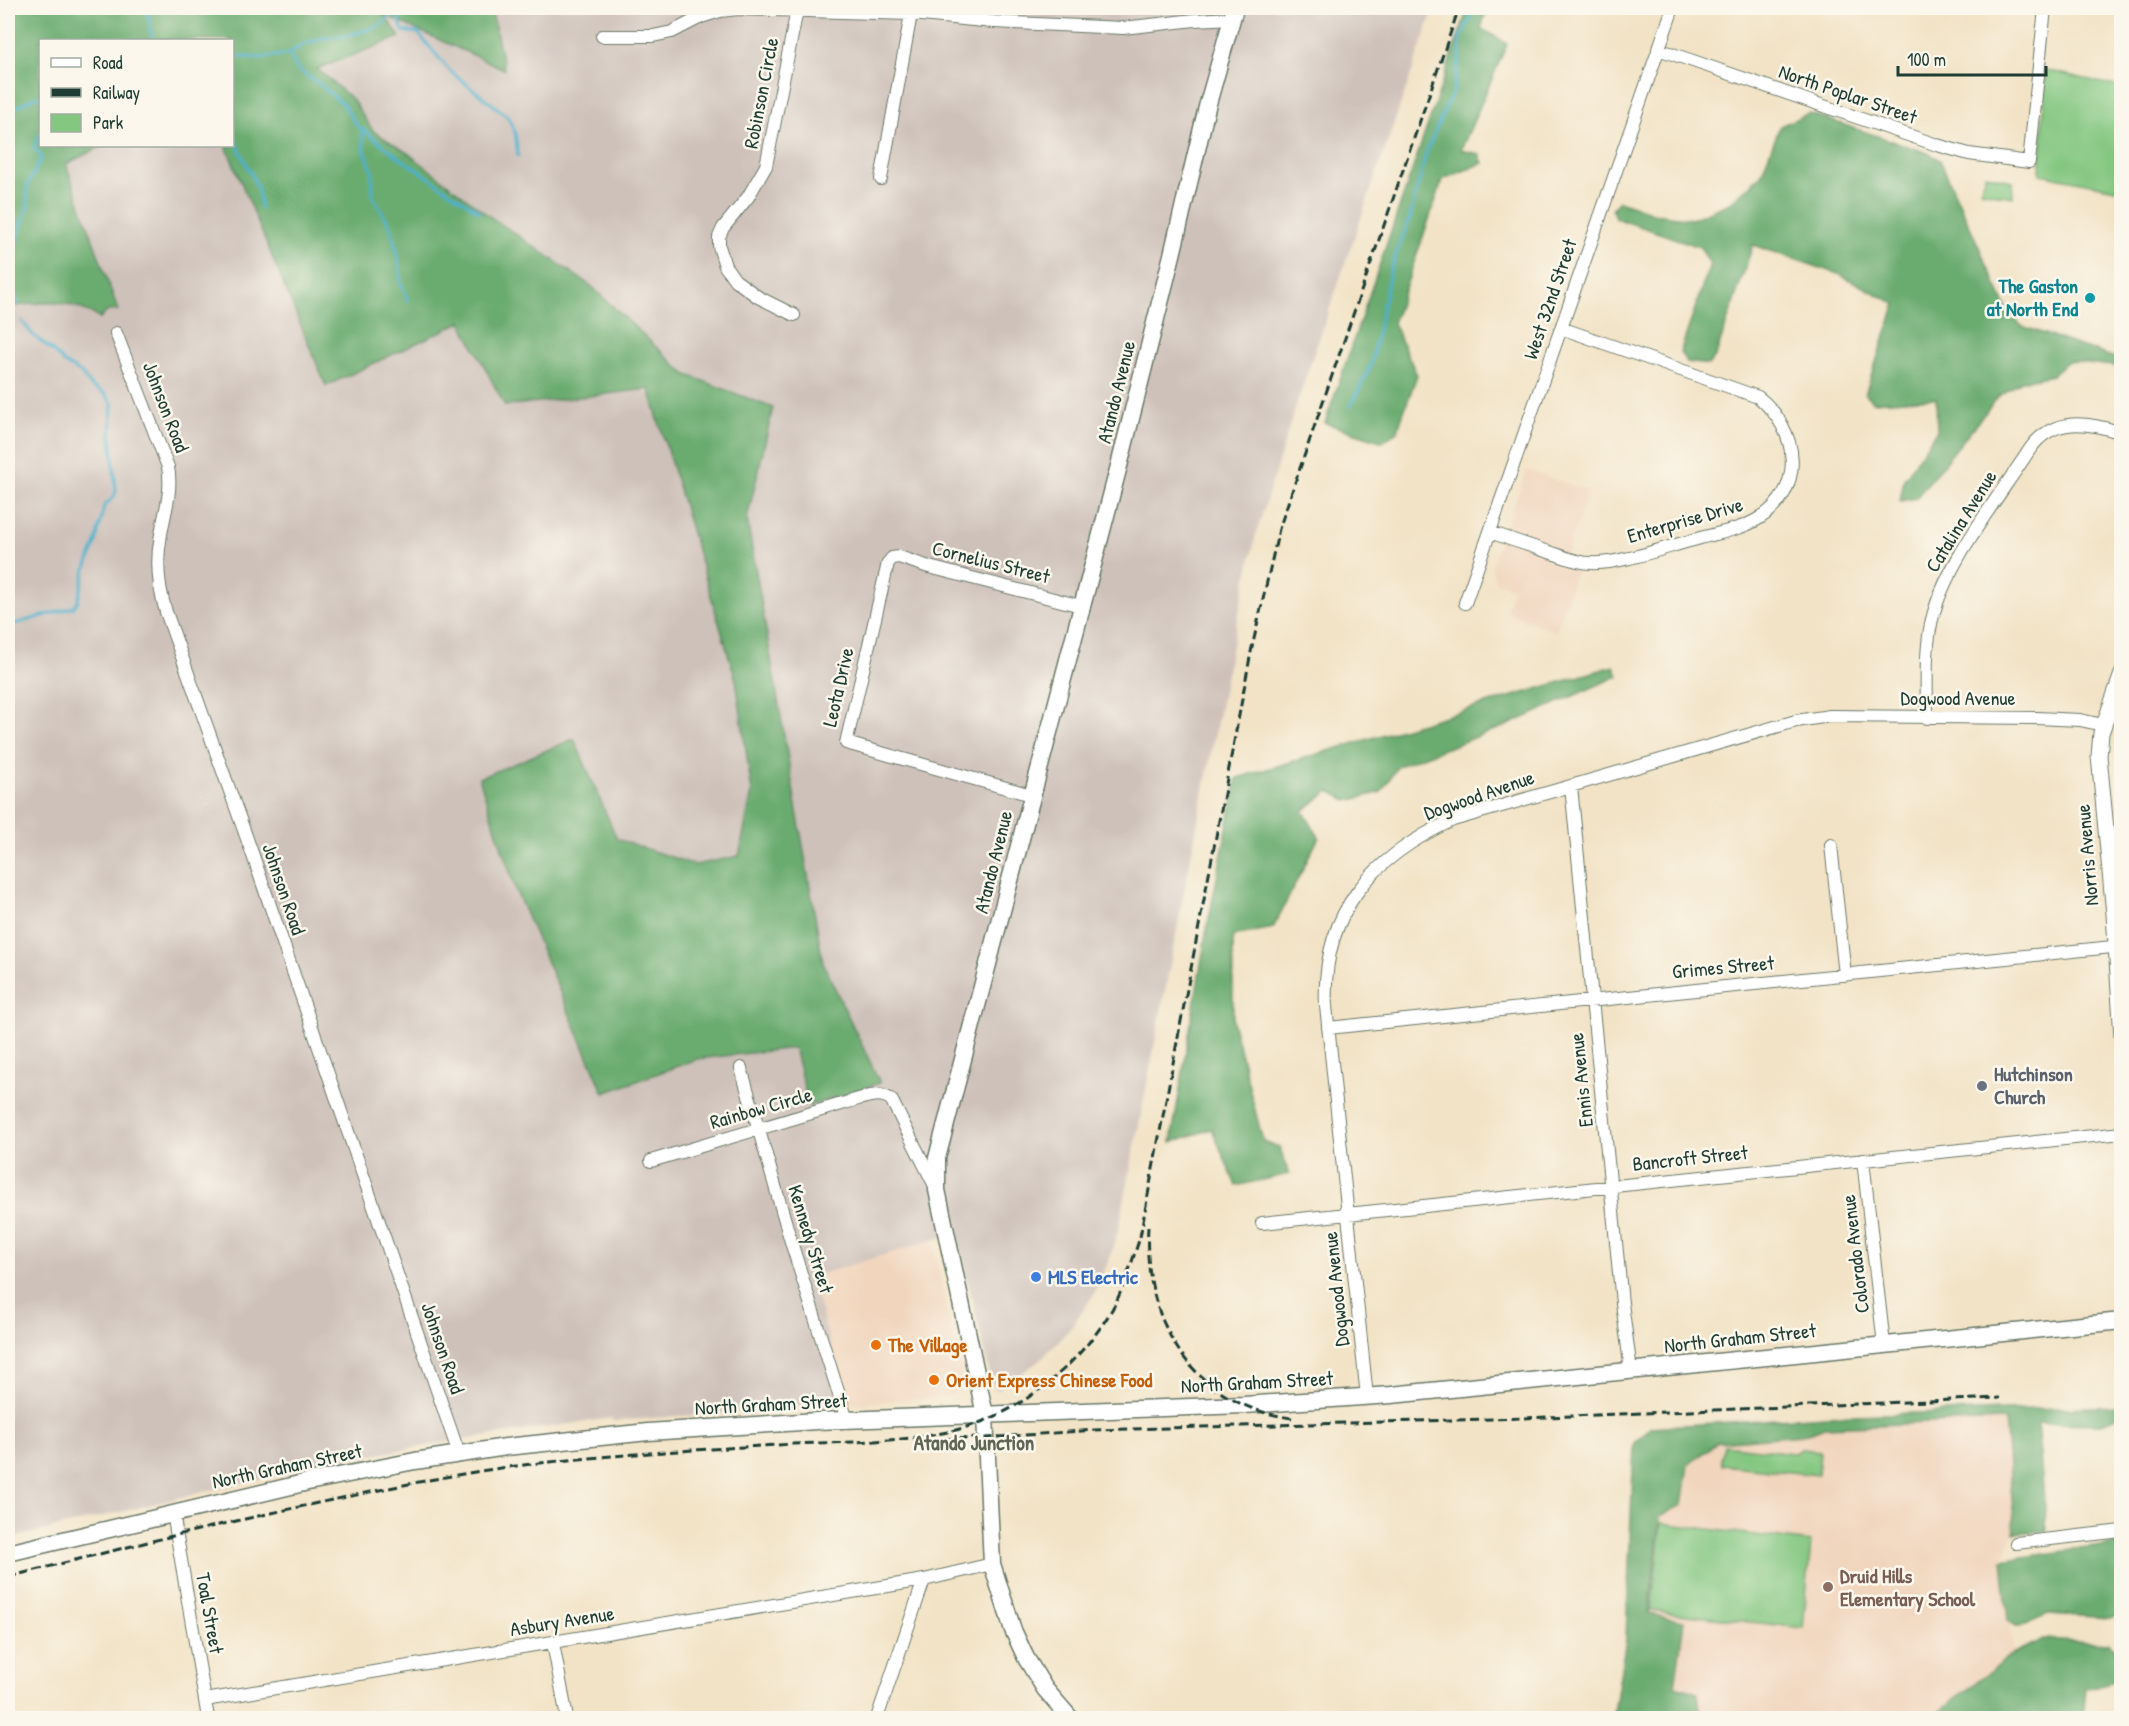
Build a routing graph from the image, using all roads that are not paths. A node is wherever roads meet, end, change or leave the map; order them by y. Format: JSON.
{"nodes":[{"id":1,"x":1673,"y":8,"type":"edge"},
{"id":2,"x":2045,"y":8,"type":"edge"},
{"id":3,"x":797,"y":10,"type":"junction"},
{"id":4,"x":1233,"y":13,"type":"edge"},
{"id":5,"x":911,"y":14,"type":"junction"},
{"id":6,"x":602,"y":36,"type":"dead end"},
{"id":7,"x":1658,"y":49,"type":"junction"},
{"id":8,"x":880,"y":179,"type":"dead end"},
{"id":9,"x":794,"y":315,"type":"dead end"},
{"id":10,"x":1561,"y":328,"type":"junction"},
{"id":11,"x":116,"y":333,"type":"dead end"},
{"id":12,"x":2121,"y":433,"type":"edge"},
{"id":13,"x":1490,"y":532,"type":"junction"},
{"id":14,"x":892,"y":558,"type":"joint"},
{"id":15,"x":1465,"y":603,"type":"dead end"},
{"id":16,"x":1081,"y":606,"type":"junction"},
{"id":17,"x":2121,"y":674,"type":"edge"},
{"id":18,"x":1927,"y":718,"type":"junction"},
{"id":19,"x":2103,"y":725,"type":"junction"},
{"id":20,"x":1570,"y":786,"type":"junction"},
{"id":21,"x":1031,"y":795,"type":"junction"},
{"id":22,"x":1831,"y":845,"type":"dead end"},
{"id":23,"x":2119,"y":947,"type":"edge"},
{"id":24,"x":1845,"y":975,"type":"junction"},
{"id":25,"x":1593,"y":1000,"type":"junction"},
{"id":26,"x":1328,"y":1028,"type":"junction"},
{"id":27,"x":2121,"y":1037,"type":"edge"},
{"id":28,"x":741,"y":1068,"type":"dead end"},
{"id":29,"x":758,"y":1129,"type":"junction"},
{"id":30,"x":2121,"y":1133,"type":"edge"},
{"id":31,"x":1863,"y":1160,"type":"junction"},
{"id":32,"x":651,"y":1161,"type":"dead end"},
{"id":33,"x":1611,"y":1186,"type":"junction"},
{"id":34,"x":937,"y":1190,"type":"junction"},
{"id":35,"x":1348,"y":1214,"type":"junction"},
{"id":36,"x":1262,"y":1223,"type":"dead end"},
{"id":37,"x":2121,"y":1321,"type":"edge"},
{"id":38,"x":1884,"y":1345,"type":"junction"},
{"id":39,"x":1631,"y":1371,"type":"junction"},
{"id":40,"x":1367,"y":1397,"type":"junction"},
{"id":41,"x":985,"y":1414,"type":"junction"},
{"id":42,"x":847,"y":1420,"type":"junction"},
{"id":43,"x":459,"y":1454,"type":"junction"},
{"id":44,"x":173,"y":1513,"type":"junction"},
{"id":45,"x":2121,"y":1531,"type":"edge"},
{"id":46,"x":2016,"y":1543,"type":"dead end"},
{"id":47,"x":8,"y":1553,"type":"edge"},
{"id":48,"x":992,"y":1564,"type":"junction"},
{"id":49,"x":924,"y":1580,"type":"junction"},
{"id":50,"x":554,"y":1642,"type":"junction"},
{"id":51,"x":205,"y":1700,"type":"junction"},
{"id":52,"x":208,"y":1719,"type":"edge"},
{"id":53,"x":567,"y":1719,"type":"edge"},
{"id":54,"x":877,"y":1719,"type":"edge"},
{"id":55,"x":1070,"y":1719,"type":"edge"}],
"edges":[{"from":1,"to":7,"type":"street","name":"West 32nd Street"},
{"from":2,"to":7,"type":"street","name":"North Poplar Street"},
{"from":3,"to":5,"type":"street"},
{"from":3,"to":6,"type":"street"},
{"from":3,"to":9,"type":"street","name":"Robinson Circle"},
{"from":4,"to":5,"type":"street"},
{"from":4,"to":16,"type":"main road","name":"Atando Avenue"},
{"from":5,"to":8,"type":"street"},
{"from":7,"to":10,"type":"street","name":"West 32nd Street"},
{"from":10,"to":13,"type":"street","name":"West 32nd Street"},
{"from":10,"to":13,"type":"street","name":"Enterprise Drive"},
{"from":11,"to":43,"type":"street","name":"Johnson Road"},
{"from":12,"to":18,"type":"street","name":"Catalina Avenue"},
{"from":13,"to":15,"type":"street","name":"West 32nd Street"},
{"from":14,"to":16,"type":"street","name":"Cornelius Street"},
{"from":14,"to":21,"type":"street","name":"Leota Drive"},
{"from":16,"to":21,"type":"main road","name":"Atando Avenue"},
{"from":17,"to":19,"type":"street","name":"Norris Avenue"},
{"from":18,"to":19,"type":"street","name":"Dogwood Avenue"},
{"from":18,"to":20,"type":"street","name":"Dogwood Avenue"},
{"from":19,"to":23,"type":"street","name":"Norris Avenue"},
{"from":20,"to":25,"type":"street","name":"Ennis Avenue"},
{"from":20,"to":26,"type":"street","name":"Dogwood Avenue"},
{"from":21,"to":34,"type":"main road","name":"Atando Avenue"},
{"from":22,"to":24,"type":"street"},
{"from":23,"to":24,"type":"street","name":"Grimes Street"},
{"from":23,"to":27,"type":"street","name":"Norris Avenue"},
{"from":24,"to":25,"type":"street","name":"Grimes Street"},
{"from":25,"to":26,"type":"street","name":"Grimes Street"},
{"from":25,"to":33,"type":"street","name":"Ennis Avenue"},
{"from":26,"to":35,"type":"street","name":"Dogwood Avenue"},
{"from":28,"to":29,"type":"street","name":"Kennedy Street"},
{"from":29,"to":32,"type":"street","name":"Rainbow Circle"},
{"from":29,"to":34,"type":"street","name":"Rainbow Circle"},
{"from":29,"to":42,"type":"street","name":"Kennedy Street"},
{"from":30,"to":31,"type":"street","name":"Bancroft Street"},
{"from":31,"to":33,"type":"street","name":"Bancroft Street"},
{"from":31,"to":38,"type":"street","name":"Colorado Avenue"},
{"from":33,"to":35,"type":"street","name":"Bancroft Street"},
{"from":33,"to":39,"type":"street","name":"Ennis Avenue"},
{"from":34,"to":41,"type":"main road","name":"Atando Avenue"},
{"from":35,"to":36,"type":"street","name":"Bancroft Street"},
{"from":35,"to":40,"type":"street","name":"Dogwood Avenue"},
{"from":37,"to":38,"type":"main road","name":"North Graham Street"},
{"from":38,"to":39,"type":"main road","name":"North Graham Street"},
{"from":39,"to":40,"type":"main road","name":"North Graham Street"},
{"from":40,"to":41,"type":"main road","name":"North Graham Street"},
{"from":41,"to":42,"type":"main road","name":"North Graham Street"},
{"from":41,"to":48,"type":"main road","name":"Atando Avenue"},
{"from":42,"to":43,"type":"main road","name":"North Graham Street"},
{"from":43,"to":44,"type":"main road","name":"North Graham Street"},
{"from":44,"to":47,"type":"main road","name":"North Graham Street"},
{"from":44,"to":51,"type":"street","name":"Toal Street"},
{"from":45,"to":46,"type":"street"},
{"from":48,"to":49,"type":"street","name":"Asbury Avenue"},
{"from":48,"to":55,"type":"main road","name":"Atando Avenue"},
{"from":49,"to":50,"type":"street","name":"Asbury Avenue"},
{"from":49,"to":54,"type":"street"},
{"from":50,"to":51,"type":"street","name":"Asbury Avenue"},
{"from":50,"to":53,"type":"street"},
{"from":51,"to":52,"type":"street","name":"Toal Street"}]}
